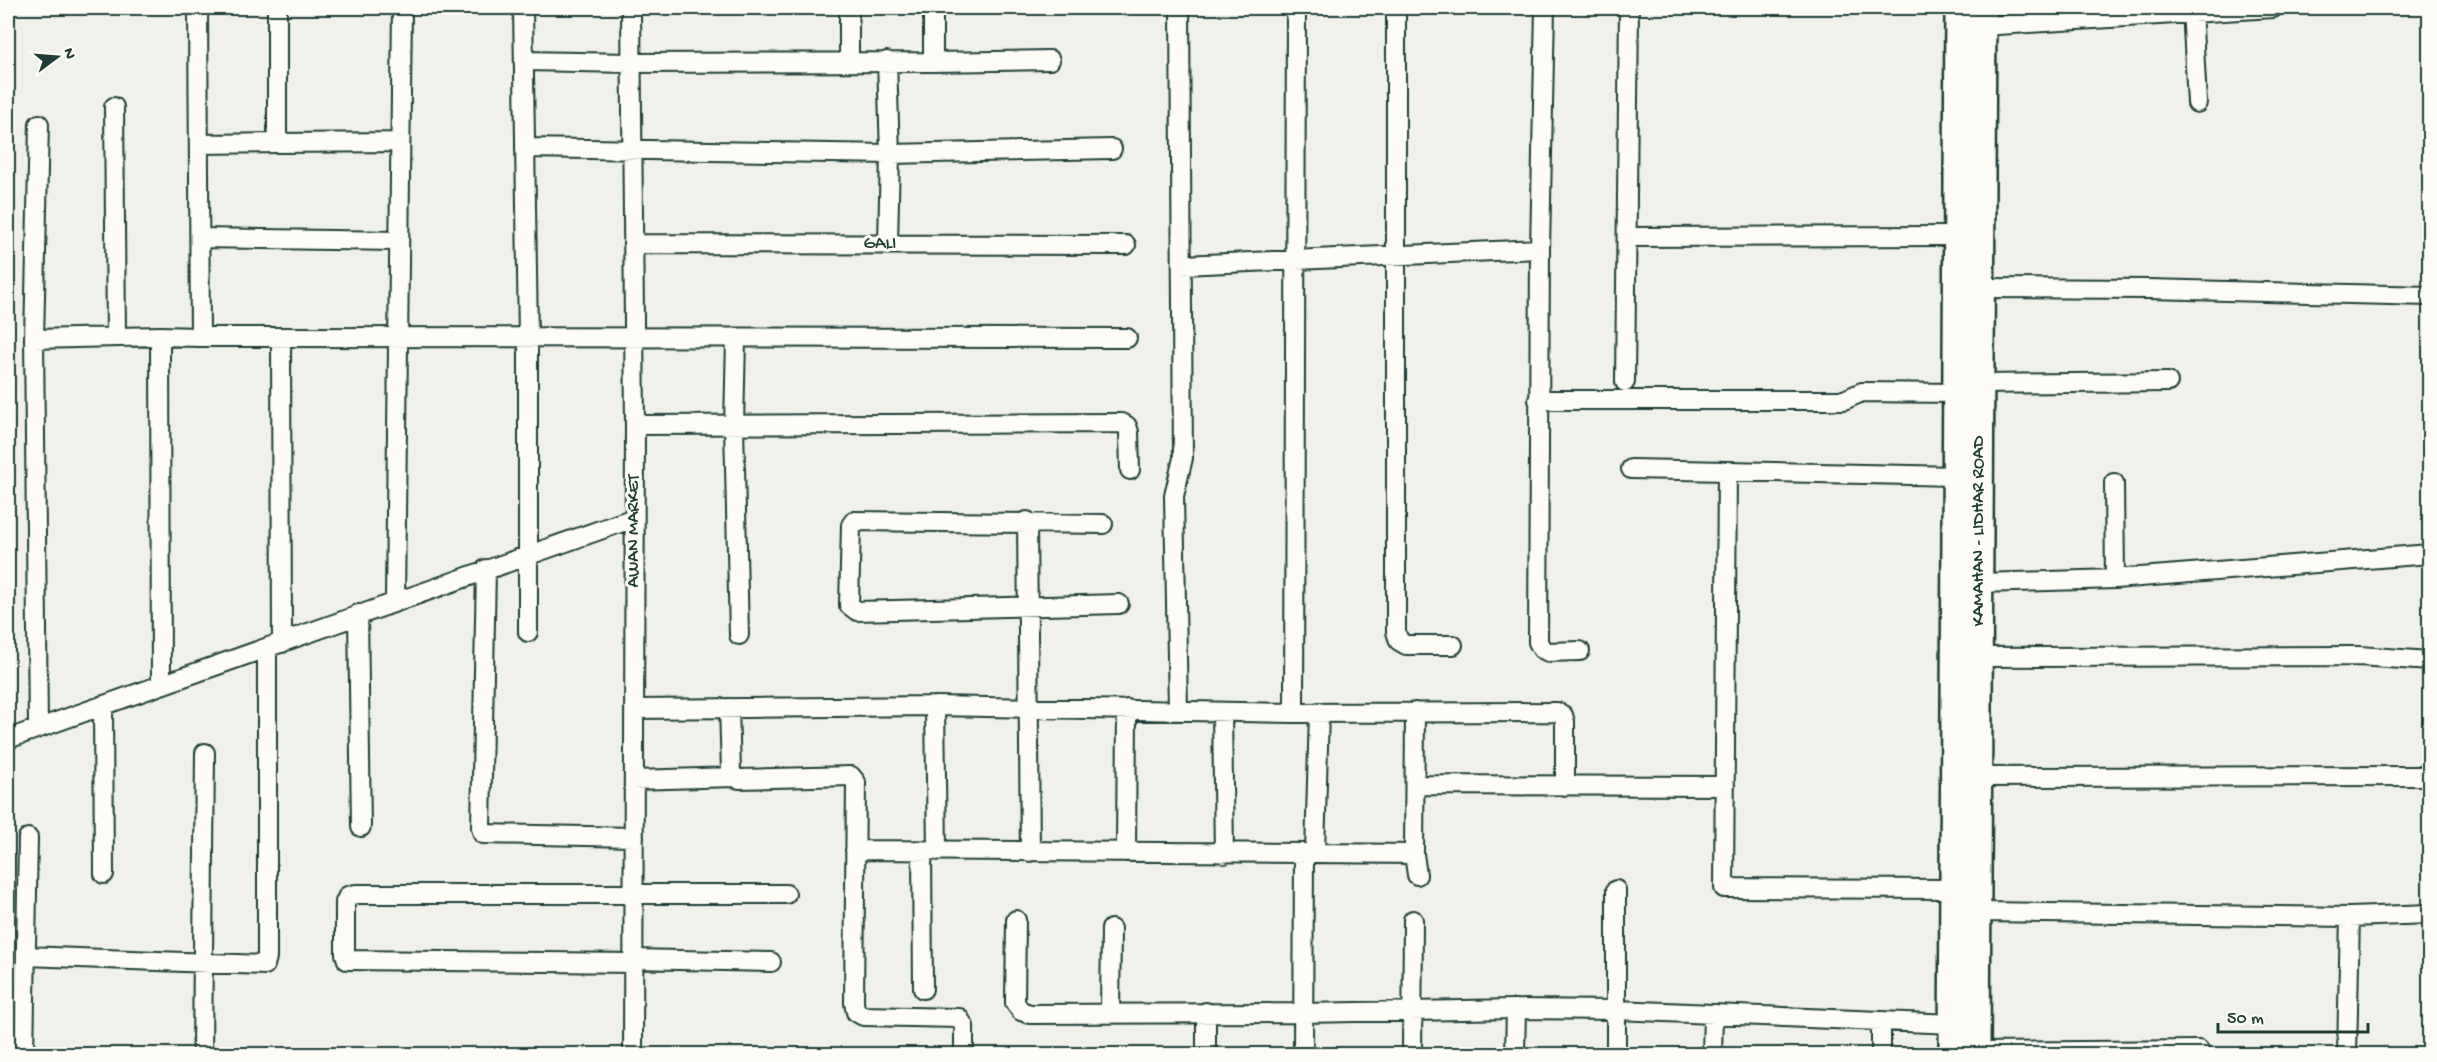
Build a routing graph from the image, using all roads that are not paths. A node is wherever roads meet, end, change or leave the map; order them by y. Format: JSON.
{"nodes":[{"id":1,"x":198,"y":8,"type":"edge"},
{"id":2,"x":277,"y":8,"type":"edge"},
{"id":3,"x":402,"y":8,"type":"edge"},
{"id":4,"x":523,"y":8,"type":"edge"},
{"id":5,"x":632,"y":8,"type":"edge"},
{"id":6,"x":849,"y":8,"type":"edge"},
{"id":7,"x":933,"y":8,"type":"edge"},
{"id":8,"x":1180,"y":8,"type":"edge"},
{"id":9,"x":1296,"y":8,"type":"edge"},
{"id":10,"x":1396,"y":8,"type":"edge"},
{"id":11,"x":1545,"y":8,"type":"edge"},
{"id":12,"x":1629,"y":8,"type":"edge"},
{"id":13,"x":1959,"y":8,"type":"edge"},
{"id":14,"x":2273,"y":8,"type":"edge"},
{"id":15,"x":2192,"y":10,"type":"edge"},
{"id":16,"x":1982,"y":17,"type":"edge"},
{"id":17,"x":1050,"y":60,"type":"dead end"},
{"id":18,"x":524,"y":61,"type":"junction"},
{"id":19,"x":849,"y":61,"type":"junction"},
{"id":20,"x":887,"y":61,"type":"junction"},
{"id":21,"x":933,"y":62,"type":"junction"},
{"id":22,"x":631,"y":63,"type":"junction"},
{"id":23,"x":2197,"y":103,"type":"dead end"},
{"id":24,"x":114,"y":107,"type":"dead end"},
{"id":25,"x":39,"y":124,"type":"dead end"},
{"id":26,"x":400,"y":142,"type":"junction"},
{"id":27,"x":277,"y":143,"type":"junction"},
{"id":28,"x":199,"y":144,"type":"junction"},
{"id":29,"x":525,"y":148,"type":"junction"},
{"id":30,"x":1112,"y":149,"type":"dead end"},
{"id":31,"x":632,"y":150,"type":"junction"},
{"id":32,"x":890,"y":154,"type":"junction"},
{"id":33,"x":1958,"y":236,"type":"junction"},
{"id":34,"x":1627,"y":237,"type":"junction"},
{"id":35,"x":200,"y":238,"type":"junction"},
{"id":36,"x":399,"y":241,"type":"junction"},
{"id":37,"x":633,"y":244,"type":"junction"},
{"id":38,"x":888,"y":244,"type":"junction"},
{"id":39,"x":1126,"y":245,"type":"dead end"},
{"id":40,"x":1540,"y":249,"type":"junction"},
{"id":41,"x":1395,"y":254,"type":"junction"},
{"id":42,"x":1295,"y":261,"type":"junction"},
{"id":43,"x":1182,"y":265,"type":"junction"},
{"id":44,"x":1979,"y":288,"type":"junction"},
{"id":45,"x":2430,"y":296,"type":"edge"},
{"id":46,"x":160,"y":336,"type":"junction"},
{"id":47,"x":116,"y":337,"type":"junction"},
{"id":48,"x":200,"y":337,"type":"junction"},
{"id":49,"x":281,"y":337,"type":"junction"},
{"id":50,"x":397,"y":337,"type":"junction"},
{"id":51,"x":528,"y":337,"type":"junction"},
{"id":52,"x":634,"y":337,"type":"junction"},
{"id":53,"x":1127,"y":338,"type":"dead end"},
{"id":54,"x":34,"y":339,"type":"junction"},
{"id":55,"x":736,"y":339,"type":"junction"},
{"id":56,"x":1625,"y":382,"type":"dead end"},
{"id":57,"x":2168,"y":382,"type":"dead end"},
{"id":58,"x":1968,"y":389,"type":"junction"},
{"id":59,"x":1538,"y":400,"type":"junction"},
{"id":60,"x":635,"y":425,"type":"junction"},
{"id":61,"x":734,"y":426,"type":"junction"},
{"id":62,"x":1130,"y":470,"type":"dead end"},
{"id":63,"x":1631,"y":470,"type":"dead end"},
{"id":64,"x":1727,"y":471,"type":"junction"},
{"id":65,"x":1957,"y":476,"type":"junction"},
{"id":66,"x":2114,"y":483,"type":"dead end"},
{"id":67,"x":634,"y":518,"type":"junction"},
{"id":68,"x":1027,"y":521,"type":"junction"},
{"id":69,"x":1103,"y":524,"type":"dead end"},
{"id":70,"x":2430,"y":554,"type":"edge"},
{"id":71,"x":528,"y":555,"type":"junction"},
{"id":72,"x":486,"y":569,"type":"junction"},
{"id":73,"x":2115,"y":579,"type":"junction"},
{"id":74,"x":1979,"y":583,"type":"junction"},
{"id":75,"x":395,"y":602,"type":"junction"},
{"id":76,"x":1119,"y":604,"type":"dead end"},
{"id":77,"x":1028,"y":607,"type":"junction"},
{"id":78,"x":358,"y":614,"type":"junction"},
{"id":79,"x":528,"y":632,"type":"dead end"},
{"id":80,"x":739,"y":636,"type":"dead end"},
{"id":81,"x":1453,"y":645,"type":"dead end"},
{"id":82,"x":274,"y":646,"type":"junction"},
{"id":83,"x":1580,"y":651,"type":"dead end"},
{"id":84,"x":1978,"y":657,"type":"junction"},
{"id":85,"x":2430,"y":661,"type":"edge"},
{"id":86,"x":161,"y":685,"type":"junction"},
{"id":87,"x":103,"y":705,"type":"junction"},
{"id":88,"x":935,"y":706,"type":"junction"},
{"id":89,"x":729,"y":708,"type":"junction"},
{"id":90,"x":1127,"y":708,"type":"junction"},
{"id":91,"x":634,"y":709,"type":"junction"},
{"id":92,"x":1027,"y":710,"type":"junction"},
{"id":93,"x":1178,"y":710,"type":"junction"},
{"id":94,"x":1222,"y":712,"type":"junction"},
{"id":95,"x":1319,"y":712,"type":"junction"},
{"id":96,"x":1415,"y":712,"type":"junction"},
{"id":97,"x":1294,"y":713,"type":"junction"},
{"id":98,"x":39,"y":727,"type":"junction"},
{"id":99,"x":8,"y":739,"type":"edge"},
{"id":100,"x":205,"y":753,"type":"dead end"},
{"id":101,"x":2430,"y":776,"type":"edge"},
{"id":102,"x":734,"y":777,"type":"junction"},
{"id":103,"x":1978,"y":777,"type":"junction"},
{"id":104,"x":634,"y":780,"type":"junction"},
{"id":105,"x":1415,"y":785,"type":"junction"},
{"id":106,"x":1565,"y":786,"type":"junction"},
{"id":107,"x":1725,"y":786,"type":"junction"},
{"id":108,"x":361,"y":827,"type":"dead end"},
{"id":109,"x":634,"y":837,"type":"junction"},
{"id":110,"x":28,"y":838,"type":"dead end"},
{"id":111,"x":855,"y":850,"type":"junction"},
{"id":112,"x":929,"y":851,"type":"junction"},
{"id":113,"x":1030,"y":852,"type":"junction"},
{"id":114,"x":1126,"y":852,"type":"junction"},
{"id":115,"x":1310,"y":853,"type":"junction"},
{"id":116,"x":1224,"y":854,"type":"junction"},
{"id":117,"x":1414,"y":854,"type":"junction"},
{"id":118,"x":104,"y":874,"type":"dead end"},
{"id":119,"x":1416,"y":875,"type":"dead end"},
{"id":120,"x":1616,"y":890,"type":"dead end"},
{"id":121,"x":1954,"y":890,"type":"junction"},
{"id":122,"x":786,"y":894,"type":"dead end"},
{"id":123,"x":633,"y":895,"type":"junction"},
{"id":124,"x":1977,"y":912,"type":"junction"},
{"id":125,"x":2430,"y":914,"type":"edge"},
{"id":126,"x":2350,"y":917,"type":"junction"},
{"id":127,"x":1016,"y":920,"type":"dead end"},
{"id":128,"x":1413,"y":920,"type":"dead end"},
{"id":129,"x":1111,"y":929,"type":"dead end"},
{"id":130,"x":26,"y":956,"type":"junction"},
{"id":131,"x":633,"y":961,"type":"junction"},
{"id":132,"x":771,"y":962,"type":"dead end"},
{"id":133,"x":203,"y":964,"type":"junction"},
{"id":134,"x":923,"y":989,"type":"dead end"},
{"id":135,"x":1412,"y":1009,"type":"junction"},
{"id":136,"x":1516,"y":1009,"type":"junction"},
{"id":137,"x":1616,"y":1010,"type":"junction"},
{"id":138,"x":1206,"y":1012,"type":"junction"},
{"id":139,"x":1110,"y":1013,"type":"junction"},
{"id":140,"x":1304,"y":1013,"type":"junction"},
{"id":141,"x":1713,"y":1014,"type":"junction"},
{"id":142,"x":1881,"y":1021,"type":"junction"},
{"id":143,"x":1954,"y":1024,"type":"junction"},
{"id":144,"x":2199,"y":1050,"type":"dead end"},
{"id":145,"x":24,"y":1054,"type":"edge"},
{"id":146,"x":202,"y":1054,"type":"edge"},
{"id":147,"x":633,"y":1054,"type":"edge"},
{"id":148,"x":964,"y":1054,"type":"edge"},
{"id":149,"x":1206,"y":1054,"type":"edge"},
{"id":150,"x":1303,"y":1054,"type":"edge"},
{"id":151,"x":1412,"y":1054,"type":"edge"},
{"id":152,"x":1515,"y":1054,"type":"edge"},
{"id":153,"x":1616,"y":1054,"type":"edge"},
{"id":154,"x":1712,"y":1054,"type":"edge"},
{"id":155,"x":1881,"y":1054,"type":"edge"},
{"id":156,"x":1969,"y":1054,"type":"edge"},
{"id":157,"x":2348,"y":1054,"type":"edge"}],
"edges":[{"from":1,"to":28,"type":"street"},
{"from":2,"to":27,"type":"street"},
{"from":3,"to":26,"type":"street"},
{"from":4,"to":18,"type":"street"},
{"from":5,"to":22,"type":"street","name":"AWAN MARKET"},
{"from":6,"to":19,"type":"street"},
{"from":7,"to":21,"type":"street"},
{"from":8,"to":43,"type":"street"},
{"from":9,"to":42,"type":"street"},
{"from":10,"to":41,"type":"street"},
{"from":11,"to":40,"type":"street"},
{"from":12,"to":34,"type":"street"},
{"from":13,"to":33,"type":"main road","name":"KAMAHAN - LIDHAR ROAD"},
{"from":14,"to":15,"type":"street"},
{"from":15,"to":16,"type":"street"},
{"from":15,"to":23,"type":"street"},
{"from":16,"to":44,"type":"main road","name":"KAMAHAN - LIDHAR ROAD"},
{"from":17,"to":21,"type":"street"},
{"from":18,"to":22,"type":"street"},
{"from":18,"to":29,"type":"street"},
{"from":19,"to":20,"type":"street"},
{"from":19,"to":22,"type":"street"},
{"from":20,"to":21,"type":"street"},
{"from":20,"to":32,"type":"street"},
{"from":22,"to":31,"type":"street","name":"AWAN MARKET"},
{"from":24,"to":47,"type":"street"},
{"from":25,"to":54,"type":"street"},
{"from":26,"to":27,"type":"street"},
{"from":26,"to":36,"type":"street"},
{"from":27,"to":28,"type":"street"},
{"from":28,"to":35,"type":"street"},
{"from":29,"to":31,"type":"street"},
{"from":29,"to":51,"type":"street"},
{"from":30,"to":32,"type":"street"},
{"from":31,"to":32,"type":"street"},
{"from":31,"to":37,"type":"street","name":"AWAN MARKET"},
{"from":32,"to":38,"type":"street"},
{"from":33,"to":34,"type":"street"},
{"from":33,"to":58,"type":"main road","name":"KAMAHAN - LIDHAR ROAD"},
{"from":34,"to":56,"type":"street"},
{"from":35,"to":36,"type":"street"},
{"from":35,"to":48,"type":"street"},
{"from":36,"to":50,"type":"street"},
{"from":37,"to":38,"type":"street","name":"GALI"},
{"from":37,"to":52,"type":"street","name":"AWAN MARKET"},
{"from":38,"to":39,"type":"street","name":"GALI"},
{"from":40,"to":41,"type":"street"},
{"from":40,"to":59,"type":"street"},
{"from":41,"to":42,"type":"street"},
{"from":41,"to":81,"type":"street"},
{"from":42,"to":43,"type":"street"},
{"from":42,"to":97,"type":"street"},
{"from":43,"to":93,"type":"street"},
{"from":44,"to":45,"type":"street"},
{"from":44,"to":58,"type":"main road","name":"KAMAHAN - LIDHAR ROAD"},
{"from":46,"to":47,"type":"street"},
{"from":46,"to":48,"type":"street"},
{"from":46,"to":86,"type":"street"},
{"from":47,"to":54,"type":"street"},
{"from":48,"to":49,"type":"street"},
{"from":49,"to":50,"type":"street"},
{"from":49,"to":82,"type":"street"},
{"from":50,"to":51,"type":"street"},
{"from":50,"to":75,"type":"street"},
{"from":51,"to":52,"type":"street"},
{"from":51,"to":71,"type":"street"},
{"from":52,"to":55,"type":"street"},
{"from":52,"to":60,"type":"street","name":"AWAN MARKET"},
{"from":53,"to":55,"type":"street"},
{"from":54,"to":98,"type":"street"},
{"from":55,"to":61,"type":"street"},
{"from":57,"to":58,"type":"street"},
{"from":58,"to":59,"type":"street"},
{"from":58,"to":65,"type":"main road","name":"KAMAHAN - LIDHAR ROAD"},
{"from":58,"to":74,"type":"main road","name":"KAMAHAN - LIDHAR ROAD"},
{"from":59,"to":83,"type":"street"},
{"from":60,"to":61,"type":"street"},
{"from":60,"to":67,"type":"street","name":"AWAN MARKET"},
{"from":61,"to":62,"type":"street"},
{"from":61,"to":80,"type":"street"},
{"from":63,"to":64,"type":"street"},
{"from":64,"to":65,"type":"street"},
{"from":64,"to":107,"type":"street"},
{"from":65,"to":121,"type":"main road","name":"KAMAHAN - LIDHAR ROAD"},
{"from":66,"to":73,"type":"street"},
{"from":67,"to":71,"type":"street"},
{"from":67,"to":91,"type":"street","name":"AWAN MARKET"},
{"from":68,"to":69,"type":"street"},
{"from":68,"to":77,"type":"street"},
{"from":68,"to":77,"type":"street"},
{"from":70,"to":73,"type":"street"},
{"from":71,"to":72,"type":"street"},
{"from":71,"to":79,"type":"street"},
{"from":72,"to":75,"type":"street"},
{"from":72,"to":109,"type":"street"},
{"from":73,"to":74,"type":"street"},
{"from":74,"to":84,"type":"main road","name":"KAMAHAN - LIDHAR ROAD"},
{"from":75,"to":78,"type":"street"},
{"from":76,"to":77,"type":"street"},
{"from":77,"to":92,"type":"street"},
{"from":78,"to":82,"type":"street"},
{"from":78,"to":108,"type":"street"},
{"from":82,"to":86,"type":"street"},
{"from":82,"to":133,"type":"street"},
{"from":84,"to":85,"type":"street"},
{"from":84,"to":103,"type":"main road","name":"KAMAHAN - LIDHAR ROAD"},
{"from":86,"to":87,"type":"street"},
{"from":87,"to":98,"type":"street"},
{"from":87,"to":118,"type":"street"},
{"from":88,"to":89,"type":"street"},
{"from":88,"to":92,"type":"street"},
{"from":88,"to":112,"type":"street"},
{"from":89,"to":91,"type":"street"},
{"from":89,"to":102,"type":"street"},
{"from":90,"to":92,"type":"street"},
{"from":90,"to":93,"type":"street"},
{"from":90,"to":114,"type":"street"},
{"from":91,"to":104,"type":"street","name":"AWAN MARKET"},
{"from":92,"to":113,"type":"street"},
{"from":93,"to":94,"type":"street"},
{"from":94,"to":97,"type":"street"},
{"from":94,"to":116,"type":"street"},
{"from":95,"to":96,"type":"street"},
{"from":95,"to":97,"type":"street"},
{"from":95,"to":115,"type":"street"},
{"from":96,"to":105,"type":"street"},
{"from":96,"to":106,"type":"street"},
{"from":98,"to":99,"type":"street"},
{"from":100,"to":133,"type":"street"},
{"from":101,"to":103,"type":"street"},
{"from":102,"to":104,"type":"street"},
{"from":102,"to":111,"type":"street"},
{"from":103,"to":124,"type":"main road","name":"KAMAHAN - LIDHAR ROAD"},
{"from":104,"to":109,"type":"street","name":"AWAN MARKET"},
{"from":105,"to":106,"type":"street"},
{"from":105,"to":117,"type":"street"},
{"from":106,"to":107,"type":"street"},
{"from":107,"to":121,"type":"street"},
{"from":109,"to":123,"type":"street","name":"AWAN MARKET"},
{"from":110,"to":130,"type":"street"},
{"from":111,"to":112,"type":"street"},
{"from":111,"to":148,"type":"street"},
{"from":112,"to":113,"type":"street"},
{"from":112,"to":134,"type":"street"},
{"from":113,"to":114,"type":"street"},
{"from":114,"to":116,"type":"street"},
{"from":115,"to":116,"type":"street"},
{"from":115,"to":117,"type":"street"},
{"from":115,"to":140,"type":"street"},
{"from":117,"to":119,"type":"street"},
{"from":120,"to":137,"type":"street"},
{"from":121,"to":143,"type":"main road","name":"KAMAHAN - LIDHAR ROAD"},
{"from":122,"to":123,"type":"street"},
{"from":123,"to":131,"type":"street","name":"AWAN MARKET"},
{"from":123,"to":131,"type":"street"},
{"from":124,"to":126,"type":"street"},
{"from":124,"to":156,"type":"main road","name":"KAMAHAN - LIDHAR ROAD"},
{"from":125,"to":126,"type":"street"},
{"from":126,"to":157,"type":"street"},
{"from":127,"to":139,"type":"street"},
{"from":128,"to":135,"type":"street"},
{"from":129,"to":139,"type":"street"},
{"from":130,"to":133,"type":"street"},
{"from":130,"to":145,"type":"street"},
{"from":131,"to":132,"type":"street"},
{"from":131,"to":147,"type":"street","name":"AWAN MARKET"},
{"from":133,"to":146,"type":"street"},
{"from":135,"to":136,"type":"street"},
{"from":135,"to":140,"type":"street"},
{"from":135,"to":151,"type":"street"},
{"from":136,"to":137,"type":"street"},
{"from":136,"to":152,"type":"street"},
{"from":137,"to":141,"type":"street"},
{"from":137,"to":153,"type":"street"},
{"from":138,"to":139,"type":"street"},
{"from":138,"to":140,"type":"street"},
{"from":138,"to":149,"type":"street"},
{"from":140,"to":150,"type":"street"},
{"from":141,"to":142,"type":"street"},
{"from":141,"to":154,"type":"street"},
{"from":142,"to":143,"type":"street"},
{"from":142,"to":155,"type":"street"},
{"from":143,"to":156,"type":"main road","name":"KAMAHAN - LIDHAR ROAD"},
{"from":144,"to":156,"type":"street"}]}
